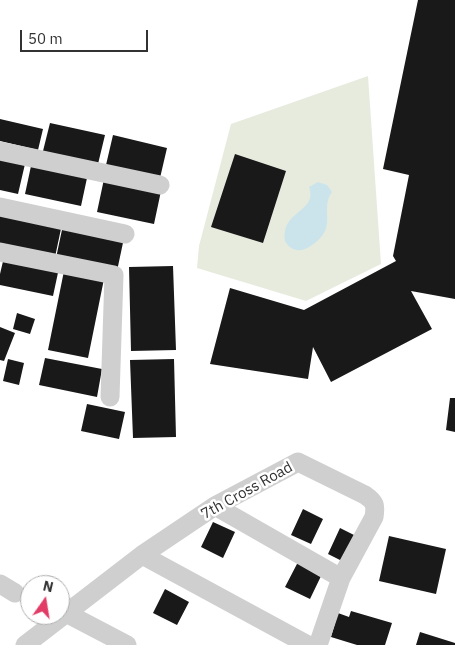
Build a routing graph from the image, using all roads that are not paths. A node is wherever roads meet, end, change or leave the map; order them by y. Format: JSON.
{"nodes":[{"id":1,"x":0,"y":151,"type":"edge"},
{"id":2,"x":160,"y":185,"type":"dead end"},
{"id":3,"x":0,"y":207,"type":"edge"},
{"id":4,"x":125,"y":234,"type":"dead end"},
{"id":5,"x":0,"y":252,"type":"edge"},
{"id":6,"x":110,"y":397,"type":"dead end"},
{"id":7,"x":215,"y":506,"type":"junction"},
{"id":8,"x":142,"y":555,"type":"junction"},
{"id":9,"x":341,"y":578,"type":"junction"},
{"id":10,"x":70,"y":610,"type":"edge"},
{"id":11,"x":70,"y":615,"type":"edge"},
{"id":12,"x":51,"y":625,"type":"edge"},
{"id":13,"x":25,"y":645,"type":"edge"},
{"id":14,"x":127,"y":645,"type":"edge"},
{"id":15,"x":308,"y":645,"type":"edge"},
{"id":16,"x":318,"y":645,"type":"edge"}],
"edges":[{"from":1,"to":2,"type":"street"},
{"from":3,"to":4,"type":"street"},
{"from":5,"to":6,"type":"street"},
{"from":7,"to":8,"type":"street","name":"7th Cross Road"},
{"from":7,"to":9,"type":"street"},
{"from":7,"to":9,"type":"street","name":"7th Cross Road"},
{"from":8,"to":10,"type":"street","name":"7th Cross Road"},
{"from":8,"to":15,"type":"street"},
{"from":9,"to":16,"type":"street","name":"7th Cross Road"},
{"from":11,"to":14,"type":"street"},
{"from":12,"to":13,"type":"street","name":"7th Cross Road"}]}
